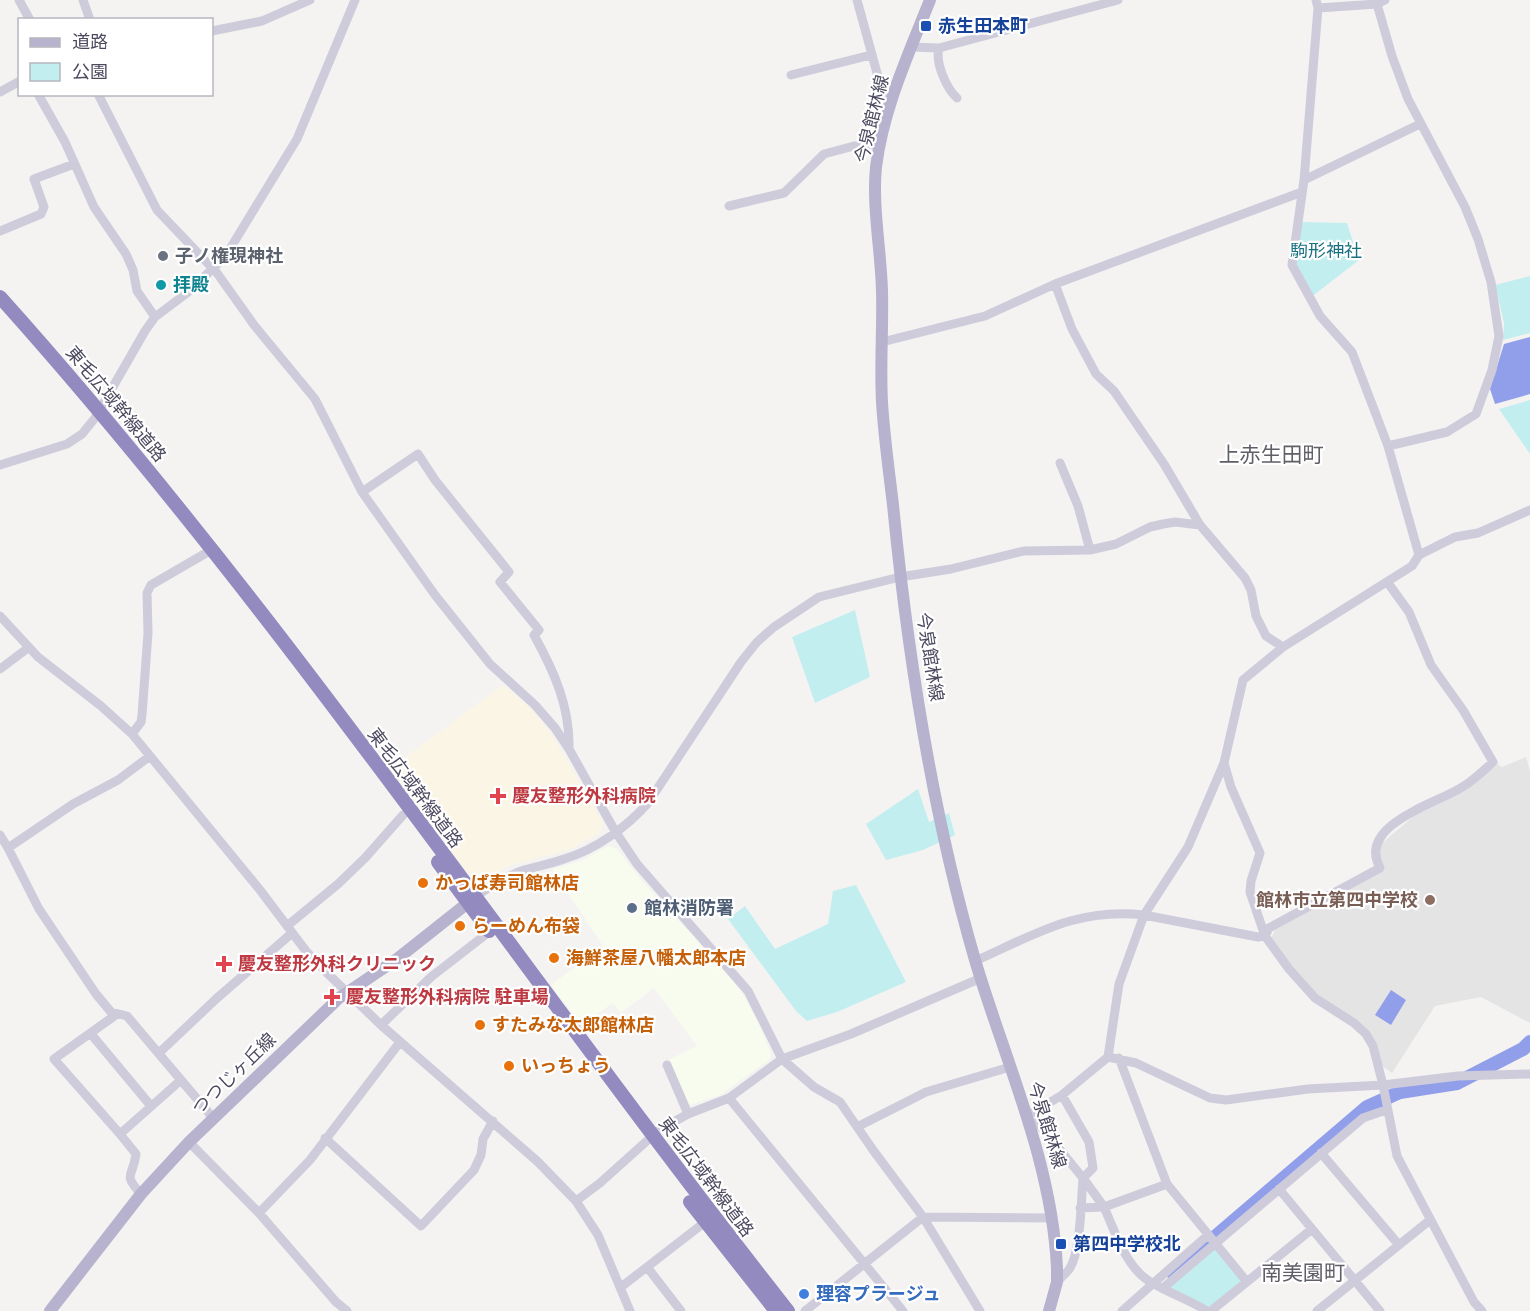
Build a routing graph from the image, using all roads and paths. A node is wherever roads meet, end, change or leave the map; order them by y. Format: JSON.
{"nodes":[{"id":1,"x":19,"y":0,"type":"edge"},
{"id":2,"x":83,"y":0,"type":"edge"},
{"id":3,"x":310,"y":0,"type":"edge"},
{"id":4,"x":355,"y":0,"type":"edge"},
{"id":5,"x":857,"y":0,"type":"edge"},
{"id":6,"x":930,"y":0,"type":"edge"},
{"id":7,"x":1118,"y":0,"type":"edge"},
{"id":8,"x":1381,"y":2,"type":"edge"},
{"id":9,"x":1317,"y":4,"type":"edge"},
{"id":10,"x":29,"y":18,"type":"edge"},
{"id":11,"x":89,"y":18,"type":"edge"},
{"id":12,"x":213,"y":31,"type":"edge"},
{"id":13,"x":911,"y":47,"type":"junction"},
{"id":14,"x":939,"y":48,"type":"junction"},
{"id":15,"x":871,"y":55,"type":"junction"},
{"id":16,"x":791,"y":75,"type":"dead end"},
{"id":17,"x":18,"y":82,"type":"edge"},
{"id":18,"x":0,"y":92,"type":"edge"},
{"id":19,"x":39,"y":96,"type":"edge"},
{"id":20,"x":99,"y":96,"type":"edge"},
{"id":21,"x":957,"y":98,"type":"dead end"},
{"id":22,"x":888,"y":115,"type":"junction"},
{"id":23,"x":1420,"y":124,"type":"junction"},
{"id":24,"x":881,"y":144,"type":"junction"},
{"id":25,"x":74,"y":164,"type":"junction"},
{"id":26,"x":1304,"y":180,"type":"junction"},
{"id":27,"x":1302,"y":192,"type":"junction"},
{"id":28,"x":729,"y":206,"type":"dead end"},
{"id":29,"x":0,"y":231,"type":"edge"},
{"id":30,"x":213,"y":270,"type":"junction"},
{"id":31,"x":1055,"y":284,"type":"junction"},
{"id":32,"x":0,"y":297,"type":"edge"},
{"id":33,"x":0,"y":311,"type":"edge"},
{"id":34,"x":155,"y":317,"type":"junction"},
{"id":35,"x":882,"y":342,"type":"junction"},
{"id":36,"x":97,"y":414,"type":"junction"},
{"id":37,"x":1388,"y":446,"type":"junction"},
{"id":38,"x":1060,"y":463,"type":"dead end"},
{"id":39,"x":0,"y":465,"type":"edge"},
{"id":40,"x":362,"y":492,"type":"junction"},
{"id":41,"x":1530,"y":510,"type":"edge"},
{"id":42,"x":1200,"y":525,"type":"junction"},
{"id":43,"x":1090,"y":550,"type":"junction"},
{"id":44,"x":209,"y":551,"type":"junction"},
{"id":45,"x":1419,"y":555,"type":"junction"},
{"id":46,"x":900,"y":577,"type":"junction"},
{"id":47,"x":1388,"y":583,"type":"junction"},
{"id":48,"x":0,"y":616,"type":"edge"},
{"id":49,"x":1283,"y":647,"type":"junction"},
{"id":50,"x":28,"y":648,"type":"junction"},
{"id":51,"x":0,"y":669,"type":"edge"},
{"id":52,"x":132,"y":734,"type":"junction"},
{"id":53,"x":569,"y":748,"type":"junction"},
{"id":54,"x":150,"y":756,"type":"junction"},
{"id":55,"x":1224,"y":762,"type":"junction"},
{"id":56,"x":403,"y":815,"type":"junction"},
{"id":57,"x":615,"y":831,"type":"junction"},
{"id":58,"x":0,"y":835,"type":"edge"},
{"id":59,"x":9,"y":848,"type":"junction"},
{"id":60,"x":471,"y":900,"type":"junction"},
{"id":61,"x":1144,"y":915,"type":"junction"},
{"id":62,"x":290,"y":929,"type":"junction"},
{"id":63,"x":489,"y":932,"type":"junction"},
{"id":64,"x":1265,"y":936,"type":"junction"},
{"id":65,"x":975,"y":961,"type":"junction"},
{"id":66,"x":981,"y":978,"type":"junction"},
{"id":67,"x":346,"y":992,"type":"junction"},
{"id":68,"x":117,"y":1014,"type":"junction"},
{"id":69,"x":381,"y":1025,"type":"junction"},
{"id":70,"x":91,"y":1034,"type":"junction"},
{"id":71,"x":400,"y":1042,"type":"junction"},
{"id":72,"x":159,"y":1053,"type":"junction"},
{"id":73,"x":1108,"y":1057,"type":"junction"},
{"id":74,"x":1119,"y":1058,"type":"junction"},
{"id":75,"x":782,"y":1059,"type":"junction"},
{"id":76,"x":667,"y":1065,"type":"dead end"},
{"id":77,"x":1010,"y":1067,"type":"junction"},
{"id":78,"x":1530,"y":1074,"type":"edge"},
{"id":79,"x":181,"y":1080,"type":"junction"},
{"id":80,"x":1383,"y":1085,"type":"junction"},
{"id":81,"x":1062,"y":1095,"type":"junction"},
{"id":82,"x":729,"y":1098,"type":"junction"},
{"id":83,"x":151,"y":1106,"type":"junction"},
{"id":84,"x":1386,"y":1110,"type":"junction"},
{"id":85,"x":688,"y":1114,"type":"junction"},
{"id":86,"x":214,"y":1119,"type":"junction"},
{"id":87,"x":493,"y":1121,"type":"junction"},
{"id":88,"x":1027,"y":1121,"type":"junction"},
{"id":89,"x":857,"y":1127,"type":"junction"},
{"id":90,"x":120,"y":1134,"type":"junction"},
{"id":91,"x":325,"y":1138,"type":"junction"},
{"id":92,"x":649,"y":1139,"type":"junction"},
{"id":93,"x":189,"y":1142,"type":"junction"},
{"id":94,"x":1321,"y":1153,"type":"junction"},
{"id":95,"x":1083,"y":1178,"type":"junction"},
{"id":96,"x":1167,"y":1184,"type":"junction"},
{"id":97,"x":1279,"y":1189,"type":"junction"},
{"id":98,"x":141,"y":1194,"type":"junction"},
{"id":99,"x":576,"y":1201,"type":"junction"},
{"id":100,"x":1104,"y":1207,"type":"junction"},
{"id":101,"x":1080,"y":1208,"type":"junction"},
{"id":102,"x":259,"y":1214,"type":"junction"},
{"id":103,"x":923,"y":1217,"type":"junction"},
{"id":104,"x":1051,"y":1218,"type":"junction"},
{"id":105,"x":709,"y":1219,"type":"junction"},
{"id":106,"x":1430,"y":1220,"type":"junction"},
{"id":107,"x":1312,"y":1229,"type":"junction"},
{"id":108,"x":1212,"y":1238,"type":"junction"},
{"id":109,"x":1399,"y":1245,"type":"junction"},
{"id":110,"x":864,"y":1263,"type":"junction"},
{"id":111,"x":647,"y":1268,"type":"junction"},
{"id":112,"x":1056,"y":1282,"type":"junction"},
{"id":113,"x":1247,"y":1282,"type":"junction"},
{"id":114,"x":1355,"y":1282,"type":"junction"},
{"id":115,"x":1158,"y":1286,"type":"junction"},
{"id":116,"x":621,"y":1287,"type":"junction"},
{"id":117,"x":1477,"y":1309,"type":"edge"},
{"id":118,"x":50,"y":1311,"type":"edge"},
{"id":119,"x":347,"y":1311,"type":"edge"},
{"id":120,"x":630,"y":1311,"type":"edge"},
{"id":121,"x":681,"y":1311,"type":"edge"},
{"id":122,"x":776,"y":1311,"type":"edge"},
{"id":123,"x":788,"y":1311,"type":"edge"},
{"id":124,"x":805,"y":1311,"type":"edge"},
{"id":125,"x":903,"y":1311,"type":"edge"},
{"id":126,"x":980,"y":1311,"type":"edge"},
{"id":127,"x":1049,"y":1311,"type":"edge"},
{"id":128,"x":1122,"y":1311,"type":"edge"},
{"id":129,"x":1209,"y":1311,"type":"edge"},
{"id":130,"x":1317,"y":1311,"type":"edge"},
{"id":131,"x":1380,"y":1311,"type":"edge"}],
"edges":[{"from":1,"to":10,"type":"street"},
{"from":2,"to":11,"type":"street"},
{"from":3,"to":12,"type":"street"},
{"from":4,"to":30,"type":"street"},
{"from":5,"to":15,"type":"street"},
{"from":6,"to":13,"type":"main road","name":"今泉館林線"},
{"from":7,"to":14,"type":"street"},
{"from":8,"to":9,"type":"street"},
{"from":8,"to":23,"type":"street"},
{"from":9,"to":26,"type":"street"},
{"from":13,"to":14,"type":"street"},
{"from":13,"to":22,"type":"main road","name":"今泉館林線"},
{"from":14,"to":21,"type":"street"},
{"from":15,"to":16,"type":"street"},
{"from":15,"to":22,"type":"street"},
{"from":17,"to":18,"type":"street"},
{"from":19,"to":25,"type":"street"},
{"from":20,"to":30,"type":"street"},
{"from":22,"to":24,"type":"main road","name":"今泉館林線"},
{"from":23,"to":26,"type":"street"},
{"from":23,"to":37,"type":"street"},
{"from":24,"to":28,"type":"street"},
{"from":24,"to":35,"type":"main road","name":"今泉館林線"},
{"from":25,"to":29,"type":"street"},
{"from":25,"to":34,"type":"street"},
{"from":26,"to":27,"type":"street"},
{"from":27,"to":31,"type":"street"},
{"from":27,"to":37,"type":"street"},
{"from":30,"to":34,"type":"street"},
{"from":30,"to":40,"type":"street"},
{"from":31,"to":35,"type":"street"},
{"from":31,"to":42,"type":"street"},
{"from":32,"to":36,"type":"highway","name":"東毛広域幹線道路"},
{"from":33,"to":36,"type":"highway","name":"東毛広域幹線道路"},
{"from":34,"to":36,"type":"street"},
{"from":35,"to":46,"type":"main road","name":"今泉館林線"},
{"from":36,"to":39,"type":"street"},
{"from":36,"to":44,"type":"highway","name":"東毛広域幹線道路"},
{"from":37,"to":45,"type":"street"},
{"from":38,"to":43,"type":"street"},
{"from":40,"to":53,"type":"street"},
{"from":40,"to":53,"type":"street"},
{"from":41,"to":45,"type":"street"},
{"from":42,"to":43,"type":"street"},
{"from":42,"to":49,"type":"street"},
{"from":43,"to":46,"type":"street"},
{"from":44,"to":52,"type":"street"},
{"from":44,"to":56,"type":"highway","name":"東毛広域幹線道路"},
{"from":44,"to":60,"type":"highway","name":"東毛広域幹線道路"},
{"from":45,"to":47,"type":"street"},
{"from":46,"to":57,"type":"street"},
{"from":46,"to":65,"type":"main road","name":"今泉館林線"},
{"from":47,"to":49,"type":"street"},
{"from":47,"to":64,"type":"street"},
{"from":48,"to":50,"type":"street"},
{"from":49,"to":55,"type":"street"},
{"from":50,"to":51,"type":"street"},
{"from":50,"to":52,"type":"street"},
{"from":52,"to":54,"type":"street"},
{"from":53,"to":57,"type":"street"},
{"from":54,"to":59,"type":"street"},
{"from":54,"to":62,"type":"street"},
{"from":55,"to":61,"type":"street"},
{"from":55,"to":64,"type":"street"},
{"from":56,"to":60,"type":"highway","name":"東毛広域幹線道路"},
{"from":56,"to":62,"type":"street"},
{"from":57,"to":60,"type":"street"},
{"from":57,"to":75,"type":"street"},
{"from":58,"to":59,"type":"street"},
{"from":59,"to":68,"type":"street"},
{"from":60,"to":63,"type":"highway","name":"東毛広域幹線道路"},
{"from":60,"to":67,"type":"main road","name":"つつじヶ丘線"},
{"from":60,"to":92,"type":"highway","name":"東毛広域幹線道路"},
{"from":61,"to":64,"type":"street"},
{"from":61,"to":65,"type":"street"},
{"from":61,"to":73,"type":"street"},
{"from":62,"to":67,"type":"street"},
{"from":62,"to":72,"type":"street"},
{"from":63,"to":69,"type":"street"},
{"from":63,"to":92,"type":"highway","name":"東毛広域幹線道路"},
{"from":64,"to":80,"type":"street"},
{"from":65,"to":66,"type":"main road","name":"今泉館林線"},
{"from":66,"to":75,"type":"street"},
{"from":66,"to":77,"type":"main road","name":"今泉館林線"},
{"from":67,"to":69,"type":"street"},
{"from":67,"to":86,"type":"main road","name":"つつじヶ丘線"},
{"from":68,"to":70,"type":"street"},
{"from":68,"to":72,"type":"street"},
{"from":69,"to":71,"type":"street"},
{"from":70,"to":83,"type":"street"},
{"from":70,"to":90,"type":"street"},
{"from":71,"to":87,"type":"street"},
{"from":71,"to":91,"type":"street"},
{"from":72,"to":79,"type":"street"},
{"from":73,"to":74,"type":"street"},
{"from":73,"to":81,"type":"street"},
{"from":74,"to":80,"type":"street"},
{"from":74,"to":96,"type":"street"},
{"from":75,"to":82,"type":"street"},
{"from":75,"to":89,"type":"street"},
{"from":76,"to":85,"type":"street"},
{"from":77,"to":88,"type":"main road","name":"今泉館林線"},
{"from":77,"to":89,"type":"street"},
{"from":78,"to":80,"type":"street"},
{"from":79,"to":83,"type":"street"},
{"from":79,"to":86,"type":"street"},
{"from":80,"to":84,"type":"street"},
{"from":81,"to":88,"type":"street"},
{"from":81,"to":95,"type":"street"},
{"from":82,"to":85,"type":"street"},
{"from":82,"to":110,"type":"street"},
{"from":83,"to":90,"type":"street"},
{"from":84,"to":94,"type":"street"},
{"from":84,"to":106,"type":"street"},
{"from":85,"to":92,"type":"street"},
{"from":86,"to":93,"type":"main road","name":"つつじヶ丘線"},
{"from":87,"to":91,"type":"street"},
{"from":87,"to":99,"type":"street"},
{"from":88,"to":95,"type":"street"},
{"from":88,"to":104,"type":"main road","name":"今泉館林線"},
{"from":89,"to":103,"type":"street"},
{"from":90,"to":98,"type":"street"},
{"from":91,"to":102,"type":"street"},
{"from":92,"to":99,"type":"street"},
{"from":92,"to":105,"type":"highway","name":"東毛広域幹線道路"},
{"from":93,"to":98,"type":"main road","name":"つつじヶ丘線"},
{"from":93,"to":102,"type":"street"},
{"from":94,"to":97,"type":"street"},
{"from":94,"to":109,"type":"street"},
{"from":95,"to":100,"type":"street"},
{"from":95,"to":101,"type":"street"},
{"from":96,"to":100,"type":"street"},
{"from":96,"to":108,"type":"street"},
{"from":97,"to":107,"type":"street"},
{"from":97,"to":108,"type":"street"},
{"from":98,"to":118,"type":"main road","name":"つつじヶ丘線"},
{"from":99,"to":116,"type":"street"},
{"from":100,"to":101,"type":"street"},
{"from":100,"to":115,"type":"street"},
{"from":101,"to":112,"type":"street"},
{"from":102,"to":119,"type":"street"},
{"from":103,"to":104,"type":"street"},
{"from":103,"to":110,"type":"street"},
{"from":103,"to":126,"type":"street"},
{"from":104,"to":112,"type":"main road","name":"今泉館林線"},
{"from":105,"to":111,"type":"street"},
{"from":105,"to":122,"type":"highway","name":"東毛広域幹線道路"},
{"from":105,"to":123,"type":"highway","name":"東毛広域幹線道路"},
{"from":106,"to":109,"type":"street"},
{"from":106,"to":117,"type":"street"},
{"from":107,"to":113,"type":"street"},
{"from":107,"to":114,"type":"street"},
{"from":108,"to":113,"type":"street"},
{"from":108,"to":115,"type":"street"},
{"from":109,"to":114,"type":"street"},
{"from":110,"to":124,"type":"street"},
{"from":110,"to":125,"type":"street"},
{"from":111,"to":116,"type":"street"},
{"from":111,"to":121,"type":"street"},
{"from":112,"to":127,"type":"main road","name":"今泉館林線"},
{"from":113,"to":129,"type":"street"},
{"from":114,"to":130,"type":"street"},
{"from":114,"to":131,"type":"street"},
{"from":115,"to":128,"type":"street"},
{"from":115,"to":129,"type":"street"},
{"from":116,"to":120,"type":"street"}]}
